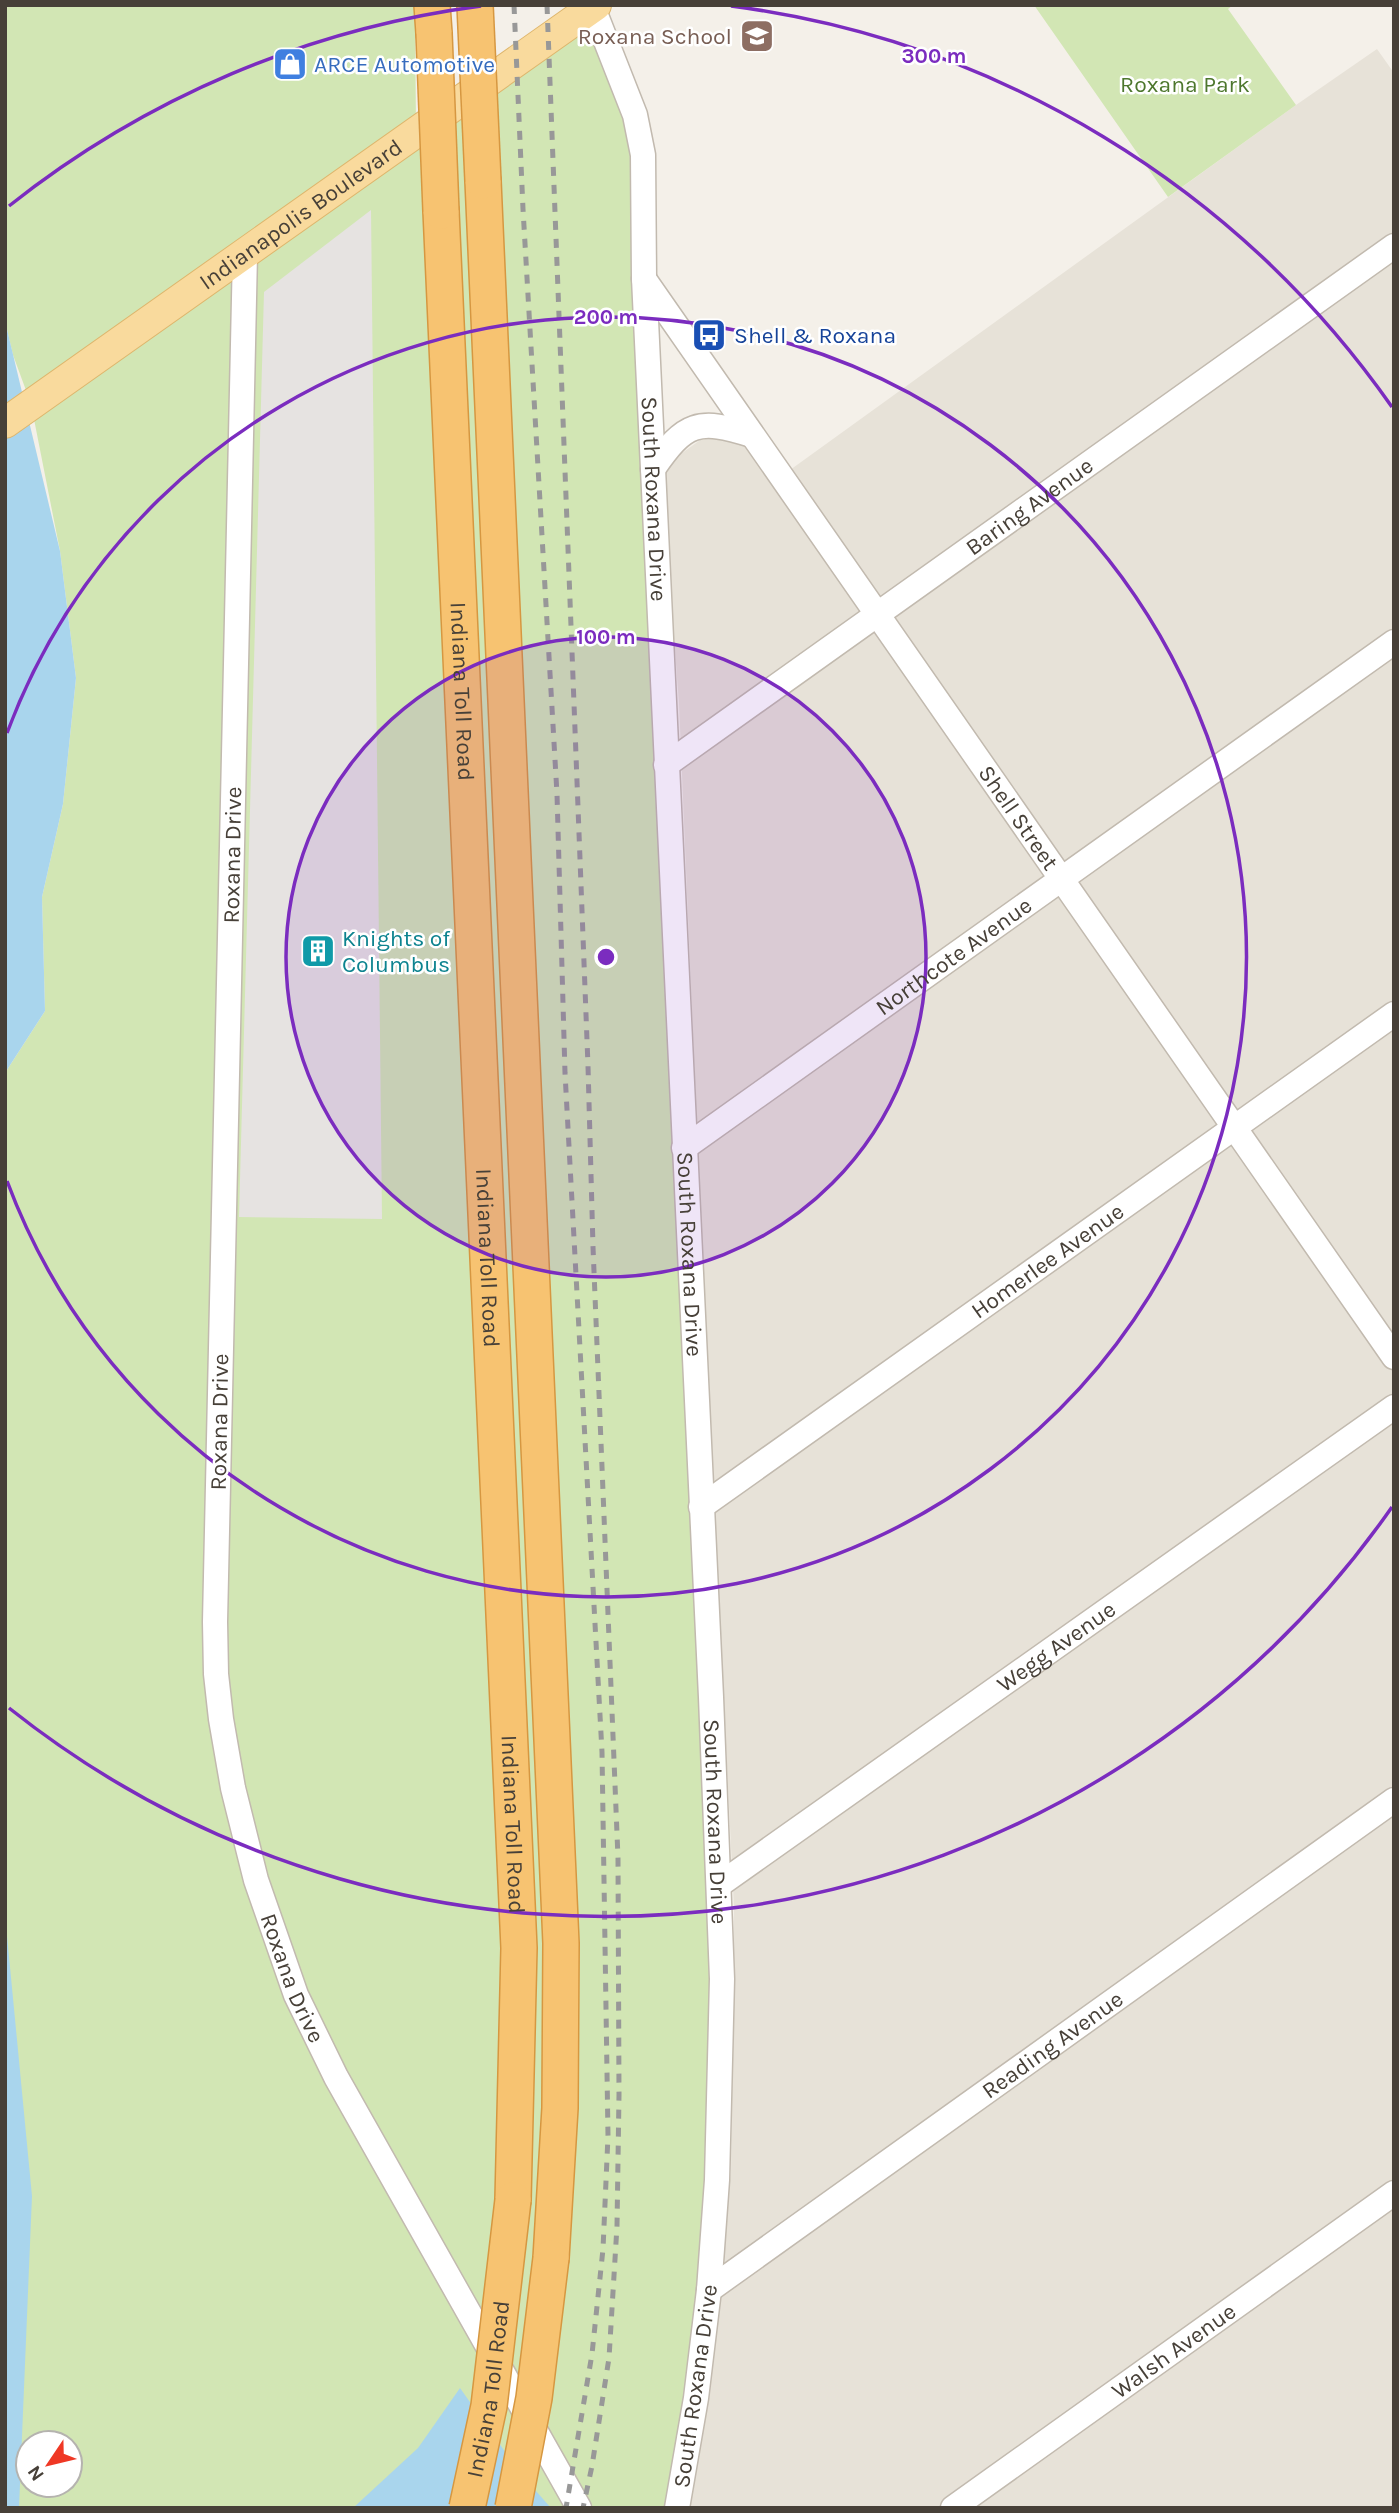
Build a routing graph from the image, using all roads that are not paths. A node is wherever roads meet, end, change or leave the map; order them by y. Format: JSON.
{"nodes":[{"id":1,"x":475,"y":5,"type":"edge"},
{"id":2,"x":594,"y":6,"type":"edge"},
{"id":3,"x":433,"y":19,"type":"edge"},
{"id":4,"x":1394,"y":246,"type":"edge"},
{"id":5,"x":245,"y":253,"type":"junction"},
{"id":6,"x":644,"y":278,"type":"junction"},
{"id":7,"x":5,"y":423,"type":"edge"},
{"id":8,"x":752,"y":435,"type":"junction"},
{"id":9,"x":653,"y":469,"type":"junction"},
{"id":10,"x":878,"y":613,"type":"junction"},
{"id":11,"x":1394,"y":642,"type":"edge"},
{"id":12,"x":666,"y":765,"type":"junction"},
{"id":13,"x":1062,"y":877,"type":"junction"},
{"id":14,"x":1394,"y":1014,"type":"edge"},
{"id":15,"x":1234,"y":1128,"type":"junction"},
{"id":16,"x":684,"y":1149,"type":"junction"},
{"id":17,"x":1394,"y":1357,"type":"edge"},
{"id":18,"x":1394,"y":1407,"type":"edge"},
{"id":19,"x":701,"y":1507,"type":"junction"},
{"id":20,"x":1394,"y":1800,"type":"edge"},
{"id":21,"x":719,"y":1885,"type":"junction"},
{"id":22,"x":1394,"y":2193,"type":"edge"},
{"id":23,"x":709,"y":2290,"type":"junction"},
{"id":24,"x":467,"y":2508,"type":"edge"},
{"id":25,"x":513,"y":2508,"type":"edge"},
{"id":26,"x":579,"y":2508,"type":"edge"},
{"id":27,"x":677,"y":2508,"type":"edge"},
{"id":28,"x":953,"y":2508,"type":"edge"}],
"edges":[{"from":1,"to":25,"type":"highway","name":"Indiana Toll Road","bridge":true},
{"from":2,"to":5,"type":"main road","name":"Indianapolis Boulevard"},
{"from":2,"to":6,"type":"street","name":"South Roxana Drive"},
{"from":3,"to":24,"type":"highway","name":"Indiana Toll Road","bridge":true},
{"from":4,"to":10,"type":"street","name":"Baring Avenue"},
{"from":5,"to":7,"type":"main road","name":"Indianapolis Boulevard"},
{"from":5,"to":26,"type":"street","name":"Roxana Drive"},
{"from":6,"to":8,"type":"street","name":"Shell Street"},
{"from":6,"to":9,"type":"street","name":"South Roxana Drive"},
{"from":8,"to":9,"type":"street"},
{"from":8,"to":10,"type":"street","name":"Shell Street"},
{"from":9,"to":12,"type":"street","name":"South Roxana Drive"},
{"from":10,"to":12,"type":"street","name":"Baring Avenue"},
{"from":10,"to":13,"type":"street","name":"Shell Street"},
{"from":11,"to":13,"type":"street","name":"Northcote Avenue"},
{"from":12,"to":16,"type":"street","name":"South Roxana Drive"},
{"from":13,"to":15,"type":"street","name":"Shell Street"},
{"from":13,"to":16,"type":"street","name":"Northcote Avenue"},
{"from":14,"to":15,"type":"street","name":"Homerlee Avenue"},
{"from":15,"to":17,"type":"street","name":"Shell Street"},
{"from":15,"to":19,"type":"street","name":"Homerlee Avenue"},
{"from":16,"to":19,"type":"street","name":"South Roxana Drive"},
{"from":18,"to":21,"type":"street","name":"Wegg Avenue"},
{"from":19,"to":21,"type":"street","name":"South Roxana Drive"},
{"from":20,"to":23,"type":"street","name":"Reading Avenue"},
{"from":21,"to":23,"type":"street","name":"South Roxana Drive"},
{"from":22,"to":28,"type":"street","name":"Walsh Avenue"},
{"from":23,"to":27,"type":"street","name":"South Roxana Drive"}]}
